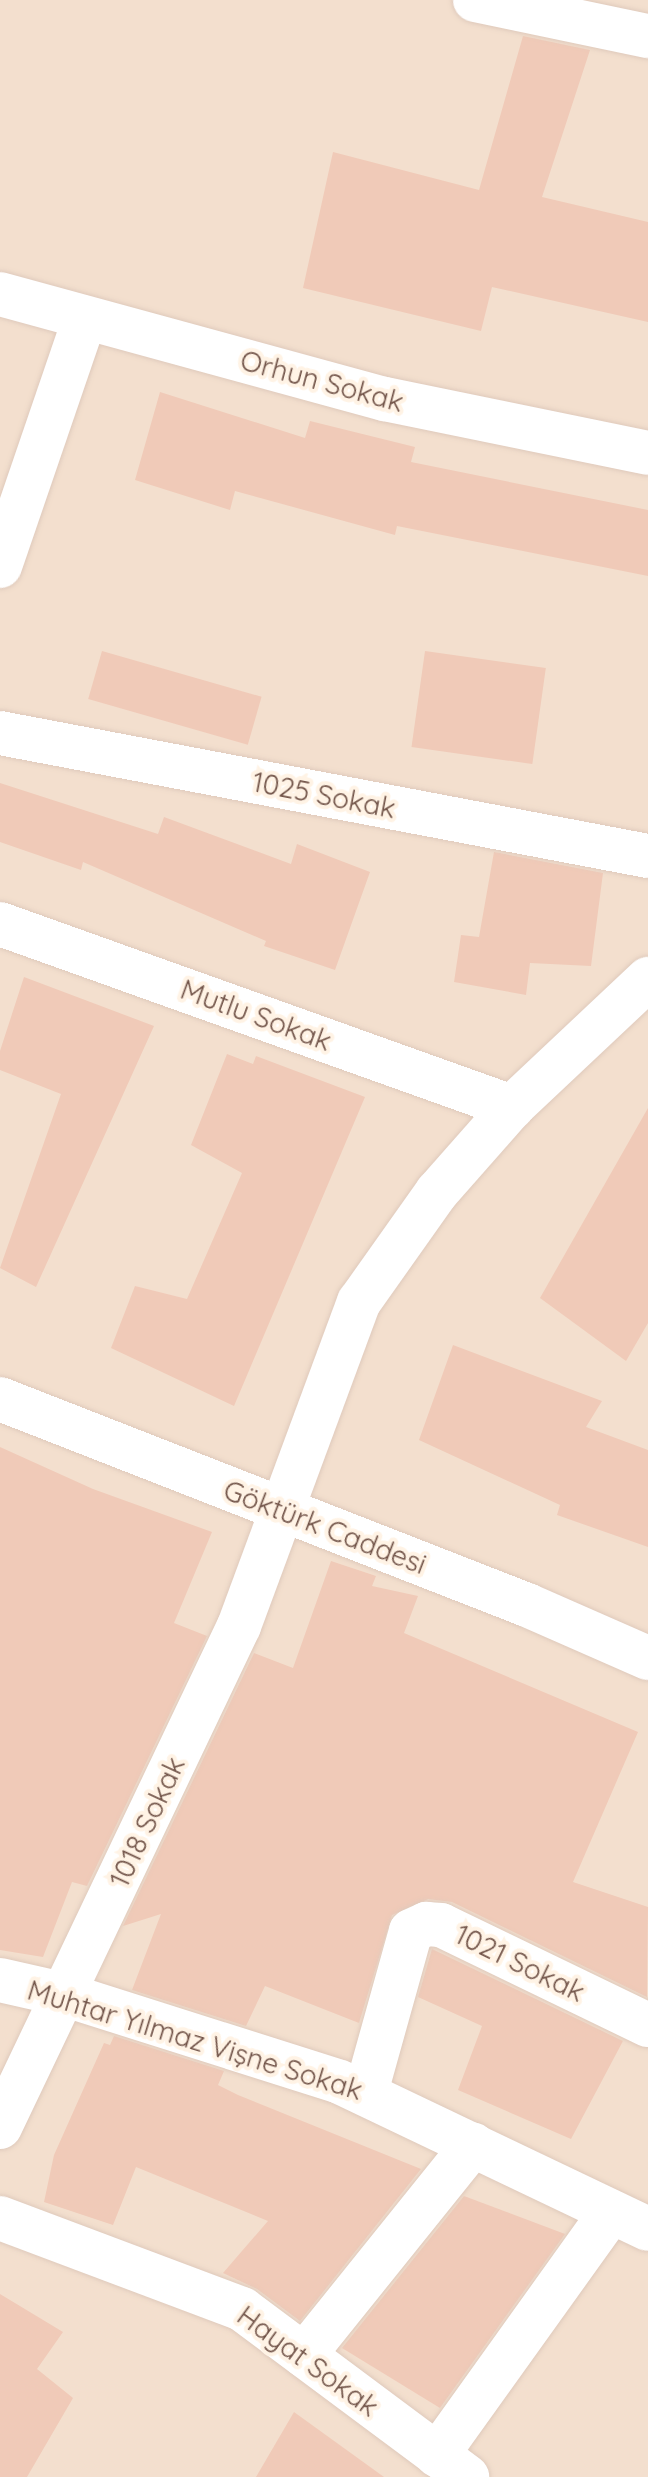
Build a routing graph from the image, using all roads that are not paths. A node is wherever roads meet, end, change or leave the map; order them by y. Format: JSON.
{"nodes":[{"id":1,"x":475,"y":0,"type":"edge"},
{"id":2,"x":648,"y":36,"type":"edge"},
{"id":3,"x":0,"y":294,"type":"edge"},
{"id":4,"x":85,"y":318,"type":"junction"},
{"id":5,"x":648,"y":453,"type":"edge"},
{"id":6,"x":0,"y":566,"type":"edge"},
{"id":7,"x":0,"y":733,"type":"edge"},
{"id":8,"x":648,"y":856,"type":"edge"},
{"id":9,"x":0,"y":924,"type":"edge"},
{"id":10,"x":648,"y":979,"type":"edge"},
{"id":11,"x":512,"y":1107,"type":"junction"},
{"id":12,"x":0,"y":1399,"type":"edge"},
{"id":13,"x":283,"y":1512,"type":"junction"},
{"id":14,"x":648,"y":1658,"type":"edge"},
{"id":15,"x":0,"y":1980,"type":"edge"},
{"id":16,"x":66,"y":1995,"type":"junction"},
{"id":17,"x":648,"y":2025,"type":"edge"},
{"id":18,"x":366,"y":2092,"type":"junction"},
{"id":19,"x":0,"y":2127,"type":"edge"},
{"id":20,"x":473,"y":2145,"type":"junction"},
{"id":21,"x":0,"y":2218,"type":"edge"},
{"id":22,"x":630,"y":2220,"type":"edge"},
{"id":23,"x":304,"y":2355,"type":"junction"},
{"id":24,"x":452,"y":2466,"type":"edge"}],
"edges":[{"from":1,"to":2,"type":"street"},
{"from":3,"to":4,"type":"street","name":"Orhun Sokak"},
{"from":4,"to":5,"type":"street","name":"Orhun Sokak"},
{"from":4,"to":6,"type":"street"},
{"from":7,"to":8,"type":"street","name":"1025 Sokak"},
{"from":9,"to":11,"type":"street","name":"Mutlu Sokak"},
{"from":10,"to":11,"type":"street","name":"1018 Sokak"},
{"from":11,"to":13,"type":"street","name":"1018 Sokak"},
{"from":12,"to":13,"type":"street","name":"Göktürk Caddesi"},
{"from":13,"to":14,"type":"street","name":"Göktürk Caddesi"},
{"from":13,"to":16,"type":"street","name":"1018 Sokak"},
{"from":15,"to":16,"type":"street","name":"Muhtar Yılmaz Vişne Sokak"},
{"from":16,"to":18,"type":"street","name":"Muhtar Yılmaz Vişne Sokak"},
{"from":16,"to":19,"type":"street","name":"1018 Sokak"},
{"from":17,"to":18,"type":"street","name":"1021 Sokak"},
{"from":18,"to":20,"type":"street","name":"Muhtar Yılmaz Vişne Sokak"},
{"from":20,"to":22,"type":"street","name":"Muhtar Yılmaz Vişne Sokak"},
{"from":20,"to":23,"type":"street"},
{"from":21,"to":23,"type":"street","name":"Hayat Sokak"},
{"from":22,"to":24,"type":"street"},
{"from":23,"to":24,"type":"street","name":"Hayat Sokak"}]}
